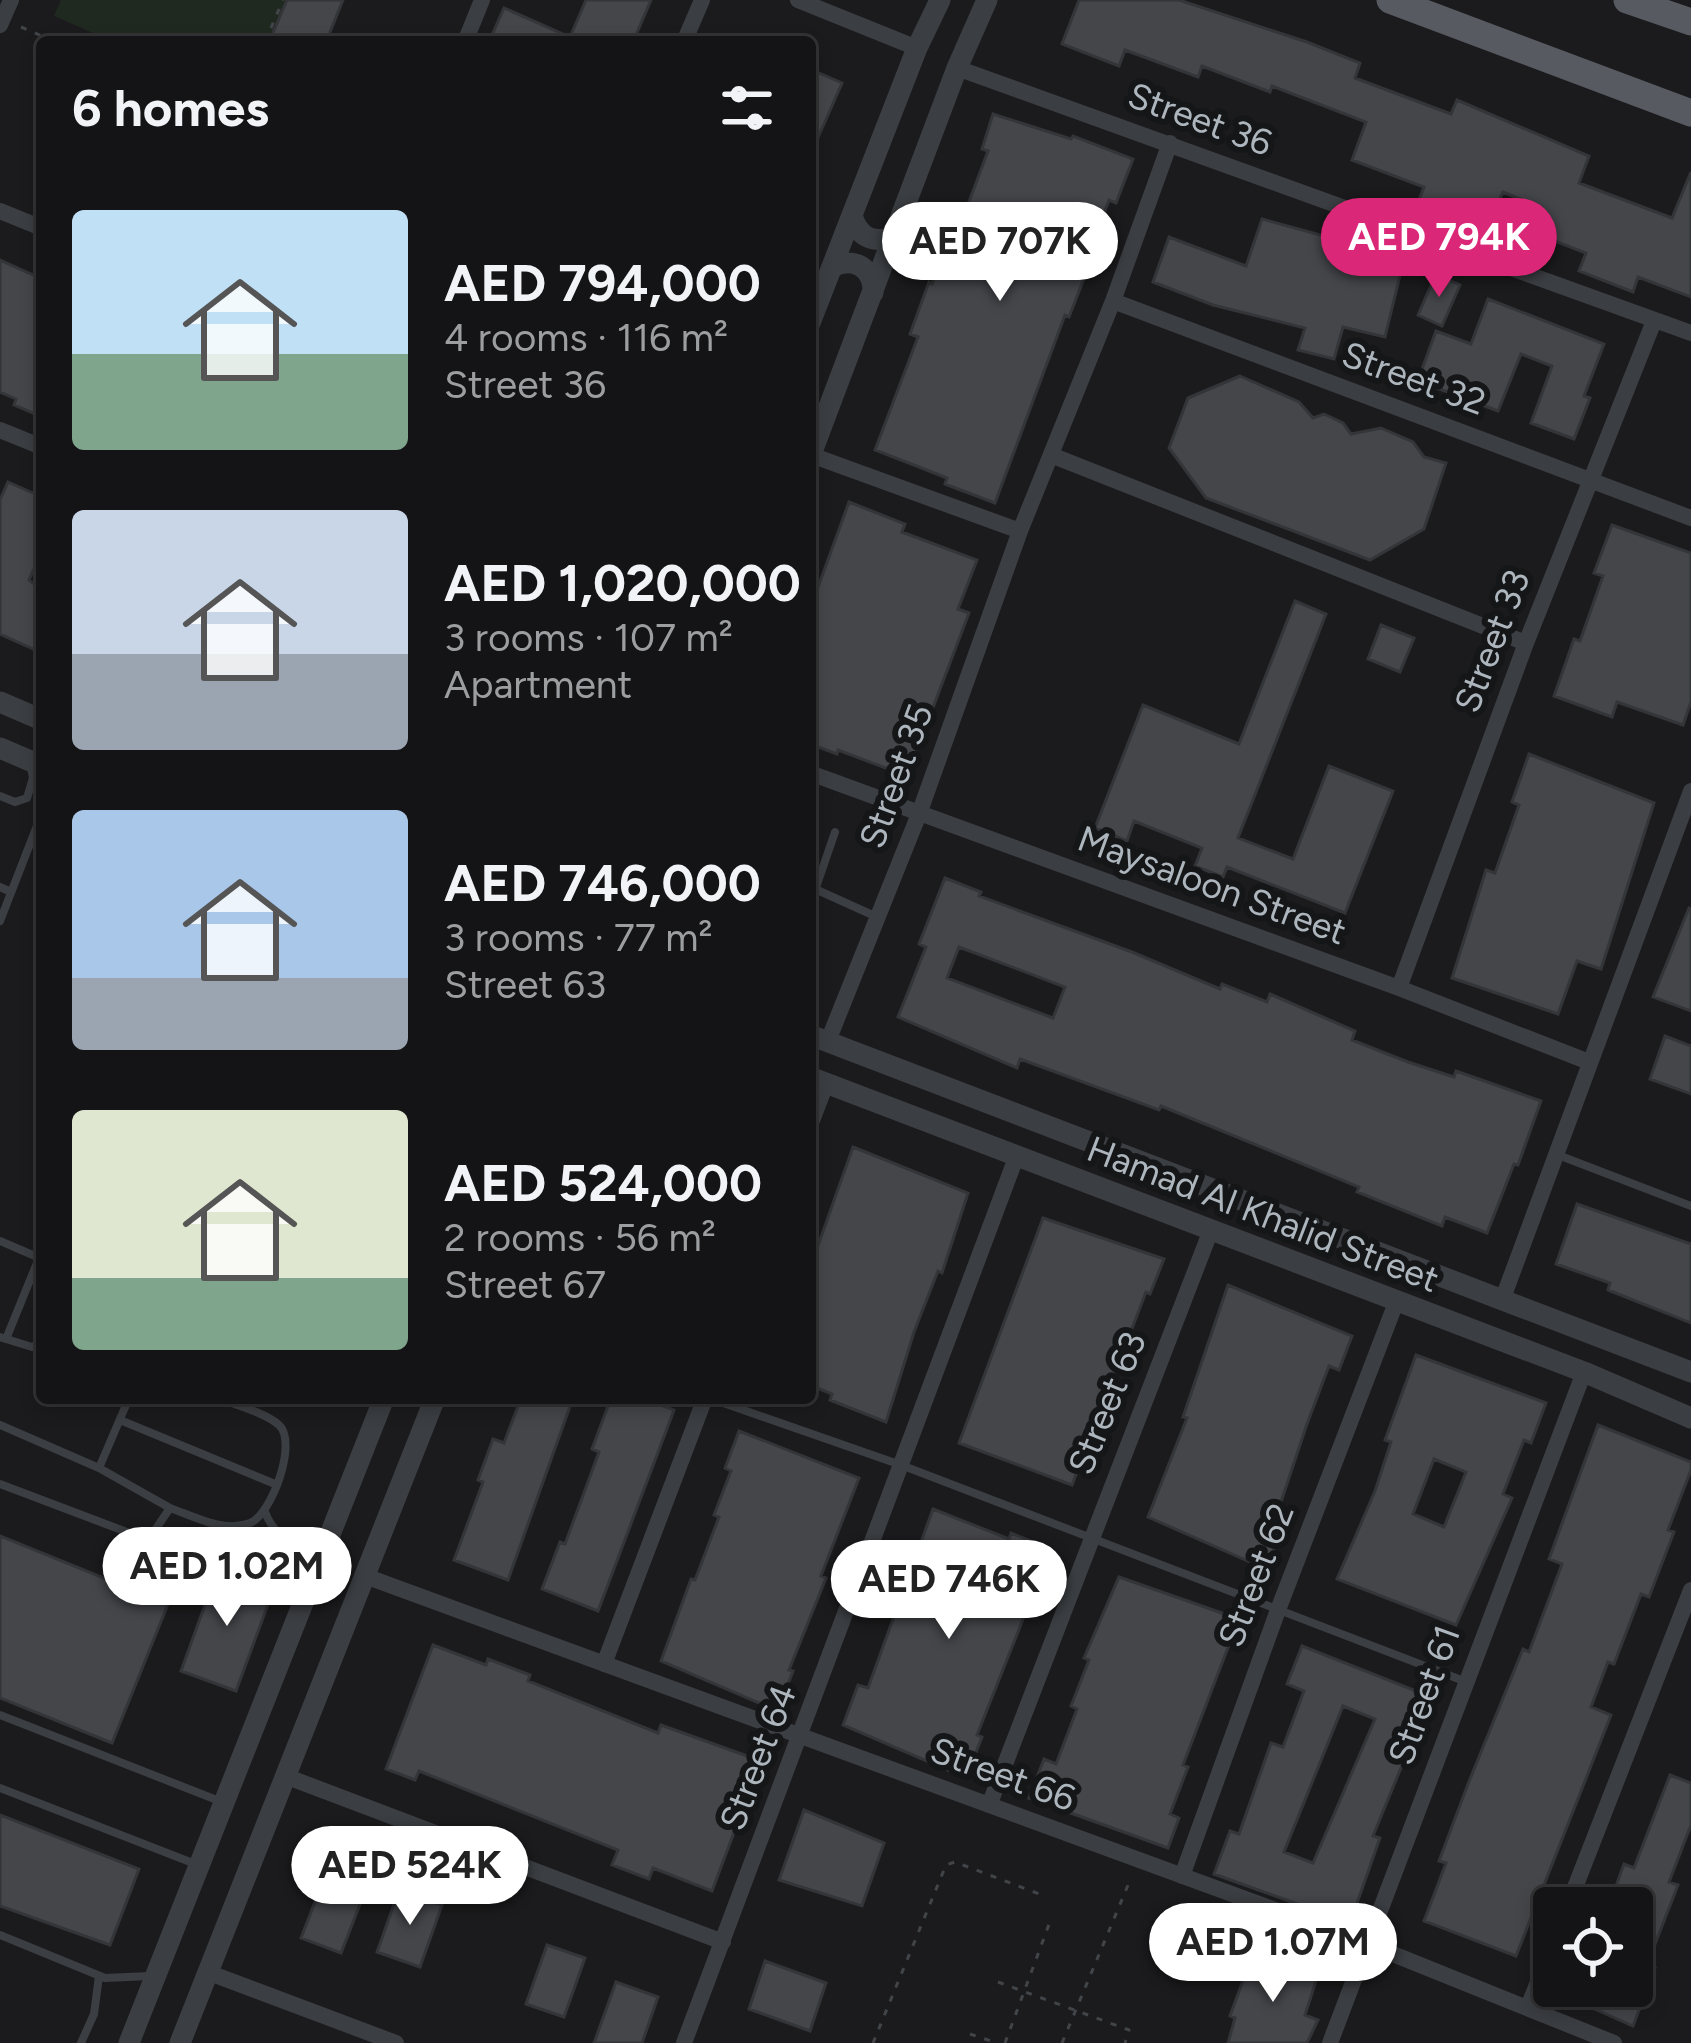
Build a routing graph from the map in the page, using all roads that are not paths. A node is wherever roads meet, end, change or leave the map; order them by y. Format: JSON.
{"nodes":[{"id":1,"x":11,"y":0,"type":"edge"},
{"id":2,"x":482,"y":0,"type":"edge"},
{"id":3,"x":702,"y":0,"type":"edge"},
{"id":4,"x":798,"y":0,"type":"edge"},
{"id":5,"x":940,"y":0,"type":"edge"},
{"id":6,"x":987,"y":0,"type":"edge"},
{"id":7,"x":1390,"y":0,"type":"edge"},
{"id":8,"x":1627,"y":0,"type":"edge"},
{"id":9,"x":1691,"y":22,"type":"edge"},
{"id":10,"x":1,"y":23,"type":"edge"},
{"id":11,"x":467,"y":36,"type":"edge"},
{"id":12,"x":687,"y":36,"type":"edge"},
{"id":13,"x":917,"y":48,"type":"junction"},
{"id":14,"x":957,"y":68,"type":"junction"},
{"id":15,"x":1691,"y":113,"type":"edge"},
{"id":16,"x":1170,"y":143,"type":"junction"},
{"id":17,"x":0,"y":211,"type":"edge"},
{"id":18,"x":852,"y":215,"type":"junction"},
{"id":19,"x":36,"y":226,"type":"edge"},
{"id":20,"x":897,"y":234,"type":"junction"},
{"id":21,"x":832,"y":267,"type":"junction"},
{"id":22,"x":873,"y":293,"type":"junction"},
{"id":23,"x":1113,"y":301,"type":"junction"},
{"id":24,"x":816,"y":308,"type":"edge"},
{"id":25,"x":1654,"y":320,"type":"junction"},
{"id":26,"x":1691,"y":333,"type":"edge"},
{"id":27,"x":0,"y":430,"type":"edge"},
{"id":28,"x":816,"y":440,"type":"edge"},
{"id":29,"x":36,"y":445,"type":"edge"},
{"id":30,"x":1051,"y":455,"type":"junction"},
{"id":31,"x":816,"y":458,"type":"edge"},
{"id":32,"x":1590,"y":479,"type":"junction"},
{"id":33,"x":1691,"y":518,"type":"edge"},
{"id":34,"x":1020,"y":531,"type":"junction"},
{"id":35,"x":1526,"y":643,"type":"junction"},
{"id":36,"x":0,"y":702,"type":"edge"},
{"id":37,"x":36,"y":717,"type":"edge"},
{"id":38,"x":0,"y":748,"type":"edge"},
{"id":39,"x":35,"y":763,"type":"edge"},
{"id":40,"x":816,"y":775,"type":"edge"},
{"id":41,"x":1691,"y":791,"type":"edge"},
{"id":42,"x":0,"y":796,"type":"edge"},
{"id":43,"x":919,"y":814,"type":"junction"},
{"id":44,"x":36,"y":827,"type":"edge"},
{"id":45,"x":836,"y":832,"type":"dead end"},
{"id":46,"x":0,"y":887,"type":"edge"},
{"id":47,"x":816,"y":887,"type":"edge"},
{"id":48,"x":816,"y":890,"type":"edge"},
{"id":49,"x":11,"y":892,"type":"junction"},
{"id":50,"x":878,"y":917,"type":"junction"},
{"id":51,"x":0,"y":921,"type":"edge"},
{"id":52,"x":1399,"y":988,"type":"junction"},
{"id":53,"x":819,"y":1038,"type":"edge"},
{"id":54,"x":1589,"y":1062,"type":"junction"},
{"id":55,"x":818,"y":1080,"type":"edge"},
{"id":56,"x":1557,"y":1154,"type":"junction"},
{"id":57,"x":1017,"y":1156,"type":"junction"},
{"id":58,"x":1691,"y":1207,"type":"edge"},
{"id":59,"x":1276,"y":1213,"type":"junction"},
{"id":60,"x":1211,"y":1230,"type":"junction"},
{"id":61,"x":1325,"y":1230,"type":"junction"},
{"id":62,"x":0,"y":1241,"type":"edge"},
{"id":63,"x":1256,"y":1248,"type":"junction"},
{"id":64,"x":36,"y":1256,"type":"edge"},
{"id":65,"x":36,"y":1267,"type":"edge"},
{"id":66,"x":1312,"y":1270,"type":"junction"},
{"id":67,"x":1503,"y":1298,"type":"junction"},
{"id":68,"x":1397,"y":1300,"type":"junction"},
{"id":69,"x":6,"y":1306,"type":"dead end"},
{"id":70,"x":17,"y":1311,"type":"junction"},
{"id":71,"x":3,"y":1338,"type":"edge"},
{"id":72,"x":36,"y":1345,"type":"edge"},
{"id":73,"x":1584,"y":1372,"type":"junction"},
{"id":74,"x":1691,"y":1372,"type":"edge"},
{"id":75,"x":127,"y":1404,"type":"edge"},
{"id":76,"x":231,"y":1404,"type":"edge"},
{"id":77,"x":378,"y":1404,"type":"edge"},
{"id":78,"x":433,"y":1404,"type":"edge"},
{"id":79,"x":705,"y":1404,"type":"edge"},
{"id":80,"x":724,"y":1404,"type":"edge"},
{"id":81,"x":1691,"y":1418,"type":"edge"},
{"id":82,"x":120,"y":1420,"type":"junction"},
{"id":83,"x":0,"y":1425,"type":"edge"},
{"id":84,"x":902,"y":1465,"type":"junction"},
{"id":85,"x":99,"y":1468,"type":"junction"},
{"id":86,"x":0,"y":1484,"type":"edge"},
{"id":87,"x":275,"y":1484,"type":"junction"},
{"id":88,"x":170,"y":1508,"type":"junction"},
{"id":89,"x":265,"y":1512,"type":"junction"},
{"id":90,"x":230,"y":1527,"type":"junction"},
{"id":91,"x":331,"y":1532,"type":"junction"},
{"id":92,"x":1090,"y":1538,"type":"junction"},
{"id":93,"x":365,"y":1576,"type":"junction"},
{"id":94,"x":308,"y":1590,"type":"junction"},
{"id":95,"x":1691,"y":1590,"type":"edge"},
{"id":96,"x":1278,"y":1610,"type":"junction"},
{"id":97,"x":604,"y":1664,"type":"junction"},
{"id":98,"x":1464,"y":1681,"type":"junction"},
{"id":99,"x":0,"y":1715,"type":"edge"},
{"id":100,"x":801,"y":1738,"type":"junction"},
{"id":101,"x":285,"y":1776,"type":"junction"},
{"id":102,"x":0,"y":1788,"type":"edge"},
{"id":103,"x":224,"y":1803,"type":"junction"},
{"id":104,"x":990,"y":1803,"type":"junction"},
{"id":105,"x":200,"y":1865,"type":"junction"},
{"id":106,"x":1183,"y":1876,"type":"junction"},
{"id":107,"x":1575,"y":1887,"type":"edge"},
{"id":108,"x":0,"y":1935,"type":"edge"},
{"id":109,"x":723,"y":1942,"type":"junction"},
{"id":110,"x":1368,"y":1944,"type":"junction"},
{"id":111,"x":207,"y":1972,"type":"junction"},
{"id":112,"x":157,"y":1973,"type":"junction"},
{"id":113,"x":99,"y":1976,"type":"junction"},
{"id":114,"x":1533,"y":1994,"type":"edge"},
{"id":115,"x":1528,"y":2007,"type":"junction"},
{"id":116,"x":81,"y":2043,"type":"edge"},
{"id":117,"x":129,"y":2043,"type":"edge"},
{"id":118,"x":180,"y":2043,"type":"edge"},
{"id":119,"x":396,"y":2043,"type":"edge"},
{"id":120,"x":684,"y":2043,"type":"edge"},
{"id":121,"x":1330,"y":2043,"type":"edge"},
{"id":122,"x":1614,"y":2043,"type":"edge"}],
"edges":[{"from":1,"to":10,"type":"street"},
{"from":2,"to":11,"type":"street"},
{"from":3,"to":12,"type":"street"},
{"from":4,"to":13,"type":"street"},
{"from":5,"to":13,"type":"street"},
{"from":6,"to":14,"type":"street"},
{"from":7,"to":15,"type":"main road"},
{"from":8,"to":9,"type":"main road"},
{"from":13,"to":18,"type":"street"},
{"from":14,"to":16,"type":"street","name":"Street 36"},
{"from":14,"to":20,"type":"street"},
{"from":16,"to":23,"type":"street","name":"Street 35"},
{"from":16,"to":25,"type":"street","name":"Street 36"},
{"from":17,"to":19,"type":"street"},
{"from":18,"to":20,"type":"street"},
{"from":18,"to":21,"type":"street"},
{"from":20,"to":22,"type":"street"},
{"from":21,"to":22,"type":"street"},
{"from":21,"to":24,"type":"street"},
{"from":22,"to":28,"type":"street"},
{"from":23,"to":30,"type":"street","name":"Street 35"},
{"from":23,"to":32,"type":"street","name":"Street 32"},
{"from":25,"to":26,"type":"street","name":"Street 36"},
{"from":25,"to":32,"type":"street","name":"Street 33"},
{"from":27,"to":29,"type":"street"},
{"from":30,"to":34,"type":"street","name":"Street 35"},
{"from":30,"to":35,"type":"street"},
{"from":31,"to":34,"type":"street"},
{"from":32,"to":33,"type":"street","name":"Street 32"},
{"from":32,"to":35,"type":"street","name":"Street 33"},
{"from":34,"to":43,"type":"street","name":"Street 35"},
{"from":35,"to":52,"type":"street","name":"Street 33"},
{"from":36,"to":37,"type":"street"},
{"from":38,"to":39,"type":"street"},
{"from":39,"to":42,"type":"lane"},
{"from":40,"to":43,"type":"street","name":"Maysaloon Street"},
{"from":41,"to":54,"type":"street"},
{"from":43,"to":50,"type":"street","name":"Street 35"},
{"from":43,"to":52,"type":"street","name":"Maysaloon Street"},
{"from":44,"to":49,"type":"lane"},
{"from":45,"to":47,"type":"lane"},
{"from":46,"to":49,"type":"lane"},
{"from":48,"to":50,"type":"lane"},
{"from":49,"to":51,"type":"lane"},
{"from":50,"to":53,"type":"street","name":"Street 35"},
{"from":52,"to":54,"type":"street","name":"Maysaloon Street"},
{"from":53,"to":59,"type":"street","name":"Hamad Al Khalid Street"},
{"from":54,"to":56,"type":"street"},
{"from":55,"to":57,"type":"street","name":"Hamad Al Khalid Street"},
{"from":56,"to":58,"type":"lane"},
{"from":56,"to":67,"type":"street"},
{"from":57,"to":60,"type":"street","name":"Hamad Al Khalid Street"},
{"from":57,"to":84,"type":"street","name":"Street 64"},
{"from":59,"to":61,"type":"street","name":"Hamad Al Khalid Street"},
{"from":59,"to":63,"type":"street"},
{"from":60,"to":63,"type":"street","name":"Hamad Al Khalid Street"},
{"from":60,"to":92,"type":"street","name":"Street 63"},
{"from":61,"to":66,"type":"street"},
{"from":61,"to":67,"type":"street","name":"Hamad Al Khalid Street"},
{"from":62,"to":64,"type":"lane"},
{"from":63,"to":66,"type":"street","name":"Hamad Al Khalid Street"},
{"from":65,"to":70,"type":"lane"},
{"from":66,"to":68,"type":"street","name":"Hamad Al Khalid Street"},
{"from":67,"to":74,"type":"street","name":"Hamad Al Khalid Street"},
{"from":68,"to":73,"type":"street","name":"Hamad Al Khalid Street"},
{"from":68,"to":96,"type":"street","name":"Street 62"},
{"from":69,"to":70,"type":"lane"},
{"from":70,"to":71,"type":"lane"},
{"from":71,"to":72,"type":"lane"},
{"from":73,"to":81,"type":"street","name":"Hamad Al Khalid Street"},
{"from":73,"to":98,"type":"street","name":"Street 61"},
{"from":75,"to":82,"type":"lane"},
{"from":76,"to":87,"type":"lane"},
{"from":77,"to":91,"type":"street"},
{"from":78,"to":93,"type":"street"},
{"from":79,"to":97,"type":"street"},
{"from":80,"to":84,"type":"lane"},
{"from":82,"to":85,"type":"lane"},
{"from":82,"to":87,"type":"lane"},
{"from":83,"to":85,"type":"lane"},
{"from":84,"to":92,"type":"lane"},
{"from":84,"to":100,"type":"street","name":"Street 64"},
{"from":85,"to":88,"type":"lane"},
{"from":86,"to":88,"type":"lane"},
{"from":87,"to":89,"type":"lane"},
{"from":88,"to":90,"type":"lane"},
{"from":89,"to":90,"type":"lane"},
{"from":89,"to":91,"type":"lane"},
{"from":90,"to":94,"type":"lane"},
{"from":91,"to":94,"type":"street"},
{"from":92,"to":96,"type":"lane"},
{"from":92,"to":104,"type":"street","name":"Street 63"},
{"from":93,"to":97,"type":"street","name":"Street 66"},
{"from":93,"to":101,"type":"street"},
{"from":94,"to":103,"type":"street"},
{"from":95,"to":107,"type":"street"},
{"from":96,"to":98,"type":"lane"},
{"from":96,"to":106,"type":"street","name":"Street 62"},
{"from":97,"to":100,"type":"street","name":"Street 66"},
{"from":98,"to":110,"type":"street","name":"Street 61"},
{"from":99,"to":103,"type":"lane"},
{"from":100,"to":104,"type":"street","name":"Street 66"},
{"from":100,"to":109,"type":"street","name":"Street 64"},
{"from":101,"to":109,"type":"street"},
{"from":101,"to":111,"type":"street"},
{"from":102,"to":105,"type":"lane"},
{"from":103,"to":105,"type":"street"},
{"from":104,"to":106,"type":"street","name":"Street 66"},
{"from":105,"to":112,"type":"street"},
{"from":106,"to":110,"type":"street","name":"Street 66"},
{"from":108,"to":113,"type":"lane"},
{"from":109,"to":120,"type":"street","name":"Street 64"},
{"from":110,"to":115,"type":"street","name":"Street 66"},
{"from":110,"to":121,"type":"street","name":"Street 61"},
{"from":111,"to":118,"type":"street"},
{"from":111,"to":119,"type":"street"},
{"from":112,"to":113,"type":"lane"},
{"from":112,"to":117,"type":"street"},
{"from":113,"to":116,"type":"lane"},
{"from":114,"to":115,"type":"street"},
{"from":115,"to":122,"type":"street","name":"Street 66"}]}
